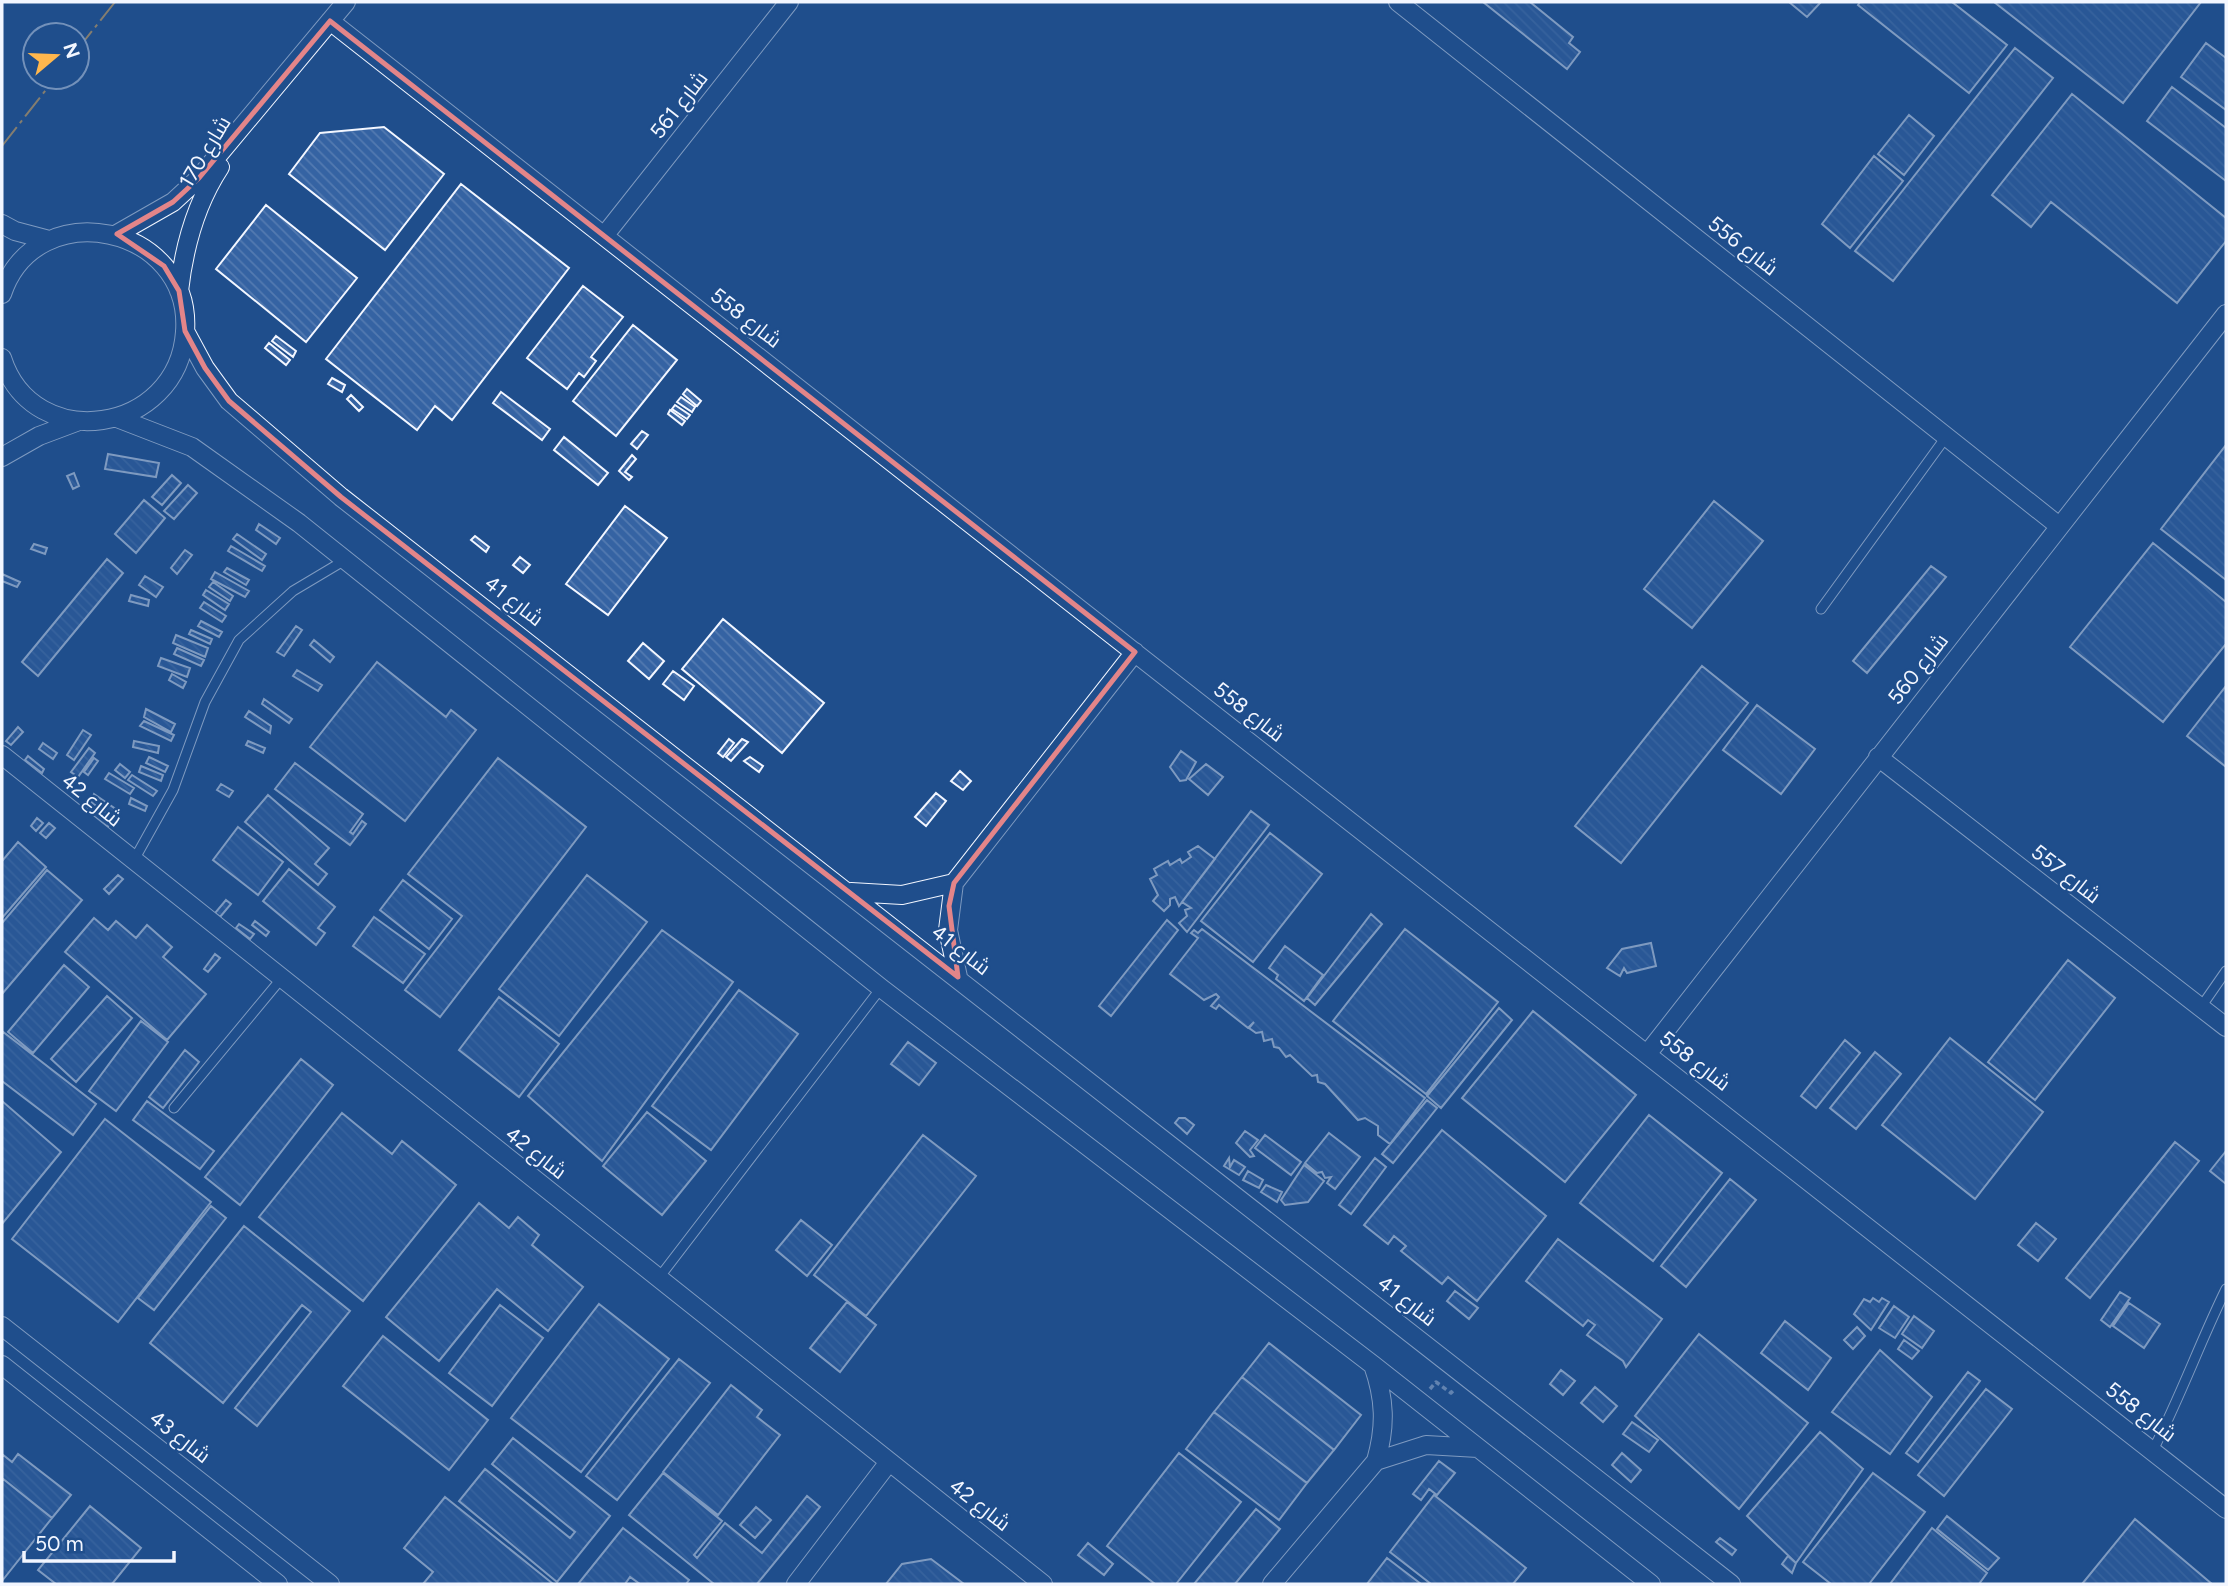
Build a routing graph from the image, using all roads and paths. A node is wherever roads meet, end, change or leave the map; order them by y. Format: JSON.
{"nodes":[{"id":1,"x":346,"y":2,"type":"edge"},
{"id":2,"x":789,"y":2,"type":"edge"},
{"id":3,"x":1398,"y":2,"type":"edge"},
{"id":4,"x":330,"y":21,"type":"junction"},
{"id":5,"x":253,"y":117,"type":"junction"},
{"id":6,"x":2,"y":224,"type":"edge"},
{"id":7,"x":117,"y":234,"type":"junction"},
{"id":8,"x":604,"y":236,"type":"junction"},
{"id":9,"x":49,"y":240,"type":"junction"},
{"id":10,"x":179,"y":291,"type":"junction"},
{"id":11,"x":2,"y":294,"type":"edge"},
{"id":12,"x":2226,"y":314,"type":"edge"},
{"id":13,"x":185,"y":331,"type":"junction"},
{"id":14,"x":4,"y":363,"type":"edge"},
{"id":15,"x":2,"y":388,"type":"edge"},
{"id":16,"x":117,"y":418,"type":"junction"},
{"id":17,"x":79,"y":421,"type":"junction"},
{"id":18,"x":1946,"y":437,"type":"junction"},
{"id":19,"x":2,"y":457,"type":"edge"},
{"id":20,"x":2059,"y":526,"type":"junction"},
{"id":21,"x":346,"y":560,"type":"junction"},
{"id":22,"x":1821,"y":608,"type":"dead end"},
{"id":23,"x":1135,"y":652,"type":"junction"},
{"id":24,"x":2,"y":755,"type":"edge"},
{"id":25,"x":1878,"y":757,"type":"junction"},
{"id":26,"x":133,"y":862,"type":"junction"},
{"id":27,"x":954,"y":883,"type":"junction"},
{"id":28,"x":849,"y":892,"type":"junction"},
{"id":29,"x":2226,"y":971,"type":"edge"},
{"id":30,"x":958,"y":977,"type":"junction"},
{"id":31,"x":281,"y":979,"type":"junction"},
{"id":32,"x":881,"y":988,"type":"junction"},
{"id":33,"x":2201,"y":1007,"type":"junction"},
{"id":34,"x":2226,"y":1027,"type":"edge"},
{"id":35,"x":1648,"y":1053,"type":"junction"},
{"id":36,"x":174,"y":1108,"type":"dead end"},
{"id":37,"x":658,"y":1279,"type":"junction"},
{"id":38,"x":2226,"y":1289,"type":"edge"},
{"id":39,"x":2,"y":1326,"type":"edge"},
{"id":40,"x":2,"y":1365,"type":"edge"},
{"id":41,"x":1373,"y":1365,"type":"junction"},
{"id":42,"x":1465,"y":1375,"type":"junction"},
{"id":43,"x":1420,"y":1402,"type":"junction"},
{"id":44,"x":1479,"y":1448,"type":"junction"},
{"id":45,"x":2153,"y":1450,"type":"junction"},
{"id":46,"x":1376,"y":1461,"type":"junction"},
{"id":47,"x":889,"y":1462,"type":"junction"},
{"id":48,"x":2226,"y":1509,"type":"edge"},
{"id":49,"x":278,"y":1584,"type":"edge"},
{"id":50,"x":330,"y":1584,"type":"edge"},
{"id":51,"x":796,"y":1584,"type":"edge"},
{"id":52,"x":1043,"y":1584,"type":"edge"},
{"id":53,"x":1272,"y":1584,"type":"edge"},
{"id":54,"x":1651,"y":1584,"type":"edge"},
{"id":55,"x":1731,"y":1584,"type":"edge"}],
"edges":[{"from":1,"to":4,"type":"street","name":"شارع 170"},
{"from":2,"to":8,"type":"street","name":"شارع 561"},
{"from":3,"to":18,"type":"street","name":"شارع 556"},
{"from":4,"to":5,"type":"street","name":"شارع 170"},
{"from":4,"to":8,"type":"street","name":"شارع 558"},
{"from":5,"to":7,"type":"street","name":"شارع 170"},
{"from":5,"to":10,"type":"street","name":"شارع 170"},
{"from":6,"to":9,"type":"street"},
{"from":7,"to":9,"type":"street"},
{"from":7,"to":10,"type":"street"},
{"from":8,"to":23,"type":"street","name":"شارع 558"},
{"from":9,"to":11,"type":"street"},
{"from":10,"to":13,"type":"street"},
{"from":12,"to":20,"type":"street","name":"شارع 560"},
{"from":13,"to":16,"type":"street"},
{"from":13,"to":28,"type":"street","name":"شارع 41"},
{"from":14,"to":15,"type":"street"},
{"from":14,"to":17,"type":"street"},
{"from":16,"to":17,"type":"street"},
{"from":16,"to":21,"type":"street"},
{"from":17,"to":19,"type":"street"},
{"from":18,"to":20,"type":"street","name":"شارع 556"},
{"from":18,"to":22,"type":"lane"},
{"from":20,"to":25,"type":"street","name":"شارع 560"},
{"from":21,"to":26,"type":"lane"},
{"from":21,"to":32,"type":"street"},
{"from":23,"to":27,"type":"street"},
{"from":23,"to":35,"type":"street","name":"شارع 558"},
{"from":24,"to":26,"type":"street","name":"شارع 42"},
{"from":25,"to":33,"type":"street","name":"شارع 557"},
{"from":25,"to":35,"type":"street","name":"شارع 560"},
{"from":26,"to":31,"type":"street","name":"شارع 42"},
{"from":27,"to":28,"type":"street"},
{"from":27,"to":30,"type":"street"},
{"from":28,"to":30,"type":"street","name":"شارع 41"},
{"from":29,"to":33,"type":"lane"},
{"from":30,"to":42,"type":"street","name":"شارع 41"},
{"from":31,"to":36,"type":"lane"},
{"from":31,"to":37,"type":"street","name":"شارع 42"},
{"from":32,"to":37,"type":"lane"},
{"from":32,"to":41,"type":"street"},
{"from":33,"to":34,"type":"street","name":"شارع 557"},
{"from":35,"to":45,"type":"street","name":"شارع 558"},
{"from":37,"to":47,"type":"street","name":"شارع 42"},
{"from":38,"to":45,"type":"lane"},
{"from":39,"to":50,"type":"street","name":"شارع 43"},
{"from":40,"to":49,"type":"street"},
{"from":41,"to":43,"type":"street"},
{"from":41,"to":46,"type":"street"},
{"from":42,"to":43,"type":"path"},
{"from":42,"to":55,"type":"street","name":"شارع 41"},
{"from":43,"to":44,"type":"street"},
{"from":44,"to":46,"type":"street"},
{"from":44,"to":54,"type":"street"},
{"from":45,"to":48,"type":"street","name":"شارع 558"},
{"from":46,"to":53,"type":"street"},
{"from":47,"to":51,"type":"street"},
{"from":47,"to":52,"type":"street","name":"شارع 42"}]}
